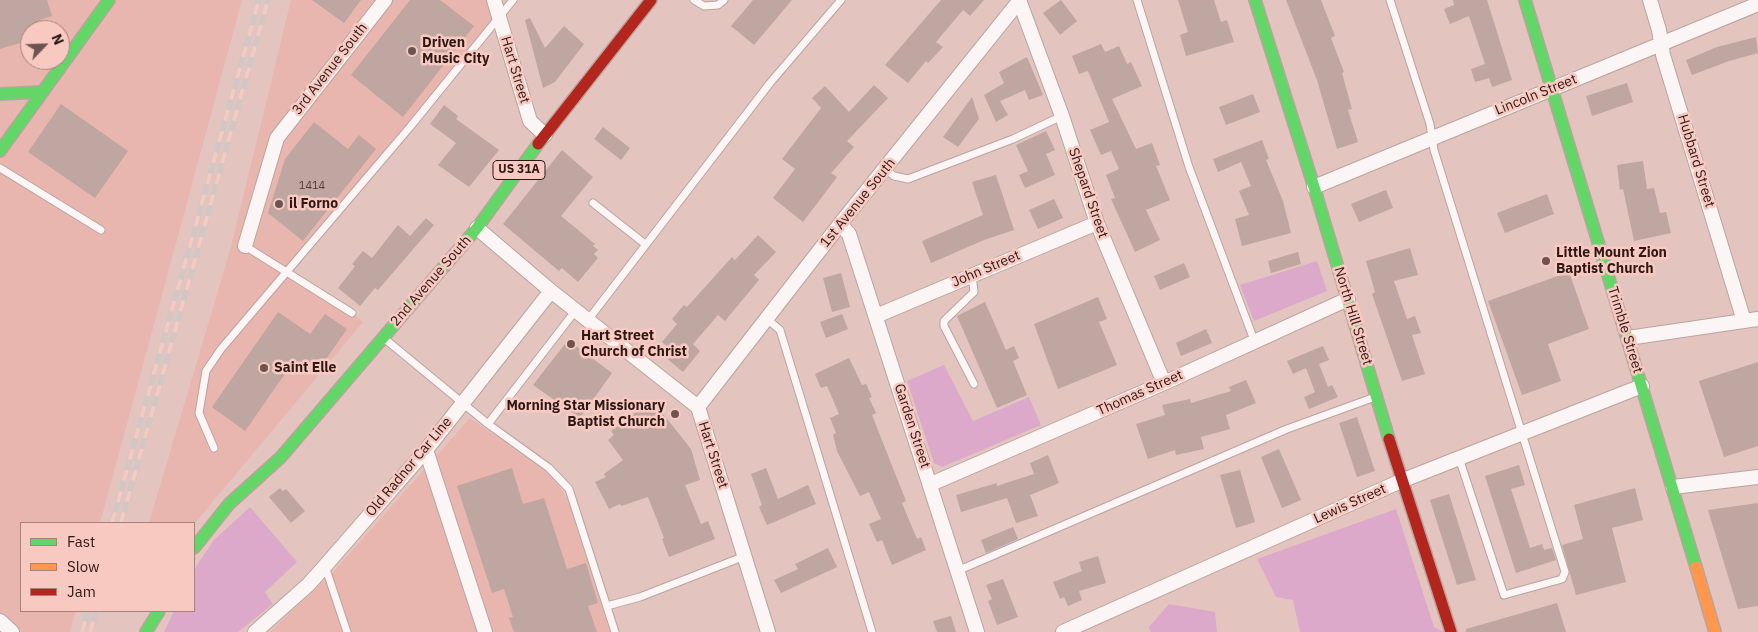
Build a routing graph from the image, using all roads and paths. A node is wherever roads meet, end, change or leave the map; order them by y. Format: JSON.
{"nodes":[{"id":1,"x":109,"y":0,"type":"edge"},
{"id":2,"x":385,"y":0,"type":"edge"},
{"id":3,"x":494,"y":0,"type":"edge"},
{"id":4,"x":513,"y":0,"type":"edge"},
{"id":5,"x":651,"y":0,"type":"edge"},
{"id":6,"x":694,"y":0,"type":"edge"},
{"id":7,"x":724,"y":0,"type":"edge"},
{"id":8,"x":841,"y":0,"type":"edge"},
{"id":9,"x":1019,"y":0,"type":"edge"},
{"id":10,"x":1137,"y":0,"type":"edge"},
{"id":11,"x":1255,"y":0,"type":"edge"},
{"id":12,"x":1390,"y":0,"type":"edge"},
{"id":13,"x":1525,"y":0,"type":"edge"},
{"id":14,"x":1650,"y":0,"type":"edge"},
{"id":15,"x":1758,"y":4,"type":"edge"},
{"id":16,"x":499,"y":17,"type":"junction"},
{"id":17,"x":1660,"y":43,"type":"junction"},
{"id":18,"x":1552,"y":88,"type":"junction"},
{"id":19,"x":40,"y":92,"type":"junction"},
{"id":20,"x":0,"y":94,"type":"edge"},
{"id":21,"x":1062,"y":116,"type":"junction"},
{"id":22,"x":545,"y":135,"type":"junction"},
{"id":23,"x":1432,"y":137,"type":"junction"},
{"id":24,"x":0,"y":151,"type":"edge"},
{"id":25,"x":0,"y":168,"type":"edge"},
{"id":26,"x":885,"y":169,"type":"junction"},
{"id":27,"x":1314,"y":187,"type":"junction"},
{"id":28,"x":593,"y":203,"type":"dead end"},
{"id":29,"x":1097,"y":223,"type":"junction"},
{"id":30,"x":840,"y":224,"type":"junction"},
{"id":31,"x":477,"y":228,"type":"junction"},
{"id":32,"x":101,"y":230,"type":"dead end"},
{"id":33,"x":645,"y":244,"type":"junction"},
{"id":34,"x":245,"y":246,"type":"joint"},
{"id":35,"x":286,"y":272,"type":"junction"},
{"id":36,"x":972,"y":275,"type":"junction"},
{"id":37,"x":551,"y":291,"type":"junction"},
{"id":38,"x":1348,"y":298,"type":"junction"},
{"id":39,"x":576,"y":310,"type":"junction"},
{"id":40,"x":352,"y":313,"type":"dead end"},
{"id":41,"x":876,"y":316,"type":"junction"},
{"id":42,"x":767,"y":319,"type":"junction"},
{"id":43,"x":588,"y":320,"type":"junction"},
{"id":44,"x":1751,"y":320,"type":"edge"},
{"id":45,"x":382,"y":337,"type":"junction"},
{"id":46,"x":1628,"y":338,"type":"junction"},
{"id":47,"x":1254,"y":340,"type":"junction"},
{"id":48,"x":1164,"y":383,"type":"junction"},
{"id":49,"x":974,"y":384,"type":"dead end"},
{"id":50,"x":1642,"y":386,"type":"junction"},
{"id":51,"x":1378,"y":396,"type":"junction"},
{"id":52,"x":463,"y":401,"type":"junction"},
{"id":53,"x":698,"y":407,"type":"junction"},
{"id":54,"x":488,"y":424,"type":"junction"},
{"id":55,"x":1523,"y":433,"type":"junction"},
{"id":56,"x":214,"y":448,"type":"dead end"},
{"id":57,"x":426,"y":450,"type":"junction"},
{"id":58,"x":1459,"y":458,"type":"junction"},
{"id":59,"x":1758,"y":477,"type":"edge"},
{"id":60,"x":1402,"y":481,"type":"junction"},
{"id":61,"x":931,"y":484,"type":"junction"},
{"id":62,"x":1673,"y":487,"type":"junction"},
{"id":63,"x":195,"y":547,"type":"edge"},
{"id":64,"x":746,"y":556,"type":"junction"},
{"id":65,"x":325,"y":566,"type":"junction"},
{"id":66,"x":957,"y":571,"type":"junction"},
{"id":67,"x":607,"y":606,"type":"junction"},
{"id":68,"x":159,"y":612,"type":"edge"},
{"id":69,"x":0,"y":621,"type":"edge"},
{"id":70,"x":11,"y":632,"type":"edge"},
{"id":71,"x":146,"y":632,"type":"edge"},
{"id":72,"x":255,"y":632,"type":"edge"},
{"id":73,"x":347,"y":632,"type":"edge"},
{"id":74,"x":485,"y":632,"type":"edge"},
{"id":75,"x":615,"y":632,"type":"edge"},
{"id":76,"x":768,"y":632,"type":"edge"},
{"id":77,"x":872,"y":632,"type":"edge"},
{"id":78,"x":977,"y":632,"type":"edge"},
{"id":79,"x":1063,"y":632,"type":"edge"},
{"id":80,"x":1451,"y":632,"type":"edge"},
{"id":81,"x":1715,"y":632,"type":"edge"}],
"edges":[{"from":1,"to":19,"type":"street"},
{"from":2,"to":34,"type":"street","name":"3rd Avenue South"},
{"from":3,"to":16,"type":"street","name":"Hart Street"},
{"from":4,"to":16,"type":"lane"},
{"from":5,"to":22,"type":"street","name":"2nd Avenue South","number":"US 31A"},
{"from":6,"to":7,"type":"lane"},
{"from":8,"to":33,"type":"lane"},
{"from":9,"to":21,"type":"street","name":"Shepard Street"},
{"from":9,"to":26,"type":"street","name":"1st Avenue South"},
{"from":10,"to":47,"type":"lane"},
{"from":11,"to":27,"type":"street","name":"North Hill Street"},
{"from":12,"to":23,"type":"lane"},
{"from":13,"to":18,"type":"street","name":"Trimble Street"},
{"from":14,"to":17,"type":"street","name":"Hubbard Street"},
{"from":15,"to":17,"type":"street","name":"Lincoln Street"},
{"from":16,"to":22,"type":"street","name":"Hart Street"},
{"from":16,"to":35,"type":"lane"},
{"from":17,"to":18,"type":"street","name":"Lincoln Street"},
{"from":17,"to":44,"type":"street","name":"Hubbard Street"},
{"from":18,"to":23,"type":"street","name":"Lincoln Street"},
{"from":18,"to":46,"type":"street","name":"Trimble Street"},
{"from":19,"to":20,"type":"street"},
{"from":19,"to":24,"type":"street"},
{"from":21,"to":26,"type":"lane"},
{"from":21,"to":29,"type":"street","name":"Shepard Street"},
{"from":22,"to":31,"type":"street","name":"2nd Avenue South","number":"US 31A"},
{"from":23,"to":27,"type":"street","name":"Lincoln Street"},
{"from":23,"to":55,"type":"lane"},
{"from":25,"to":32,"type":"lane"},
{"from":26,"to":30,"type":"street","name":"1st Avenue South"},
{"from":27,"to":38,"type":"street","name":"North Hill Street"},
{"from":28,"to":33,"type":"lane"},
{"from":29,"to":36,"type":"street","name":"John Street"},
{"from":29,"to":48,"type":"street","name":"Shepard Street"},
{"from":30,"to":41,"type":"street","name":"Garden Street"},
{"from":30,"to":42,"type":"street","name":"1st Avenue South"},
{"from":31,"to":37,"type":"street","name":"Hart Street"},
{"from":31,"to":45,"type":"street","name":"2nd Avenue South","number":"US 31A"},
{"from":33,"to":43,"type":"lane"},
{"from":34,"to":35,"type":"lane"},
{"from":35,"to":40,"type":"lane"},
{"from":35,"to":56,"type":"lane"},
{"from":36,"to":41,"type":"street","name":"John Street"},
{"from":36,"to":49,"type":"lane"},
{"from":37,"to":39,"type":"street","name":"Hart Street"},
{"from":37,"to":52,"type":"street","name":"Old Radnor Car Line"},
{"from":38,"to":47,"type":"street","name":"Thomas Street"},
{"from":38,"to":51,"type":"street","name":"North Hill Street"},
{"from":39,"to":43,"type":"street","name":"Hart Street"},
{"from":39,"to":54,"type":"lane"},
{"from":41,"to":61,"type":"street","name":"Garden Street"},
{"from":42,"to":53,"type":"street","name":"1st Avenue South"},
{"from":42,"to":77,"type":"lane"},
{"from":43,"to":53,"type":"street","name":"Hart Street"},
{"from":44,"to":46,"type":"street"},
{"from":45,"to":52,"type":"lane"},
{"from":45,"to":63,"type":"street","name":"2nd Avenue South","number":"US 31A"},
{"from":46,"to":50,"type":"street","name":"Trimble Street"},
{"from":47,"to":48,"type":"street","name":"Thomas Street"},
{"from":48,"to":61,"type":"street","name":"Thomas Street"},
{"from":50,"to":55,"type":"street","name":"Lewis Street"},
{"from":50,"to":62,"type":"street","name":"Trimble Street"},
{"from":51,"to":60,"type":"street","name":"North Hill Street"},
{"from":51,"to":66,"type":"lane"},
{"from":52,"to":54,"type":"lane"},
{"from":52,"to":57,"type":"street","name":"Old Radnor Car Line"},
{"from":53,"to":64,"type":"street","name":"Hart Street"},
{"from":54,"to":67,"type":"lane"},
{"from":55,"to":58,"type":"street","name":"Lewis Street"},
{"from":55,"to":58,"type":"lane"},
{"from":57,"to":65,"type":"street","name":"Old Radnor Car Line"},
{"from":57,"to":74,"type":"street"},
{"from":58,"to":60,"type":"street","name":"Lewis Street"},
{"from":59,"to":62,"type":"street"},
{"from":60,"to":79,"type":"street","name":"Lewis Street"},
{"from":60,"to":80,"type":"street","name":"North Hill Street"},
{"from":61,"to":66,"type":"street","name":"Garden Street"},
{"from":62,"to":81,"type":"street","name":"Trimble Street"},
{"from":64,"to":67,"type":"lane"},
{"from":64,"to":76,"type":"street","name":"Hart Street"},
{"from":65,"to":72,"type":"street","name":"Old Radnor Car Line"},
{"from":65,"to":73,"type":"lane"},
{"from":66,"to":78,"type":"street","name":"Garden Street"},
{"from":67,"to":75,"type":"lane"},
{"from":68,"to":71,"type":"street"},
{"from":69,"to":70,"type":"street"}]}
